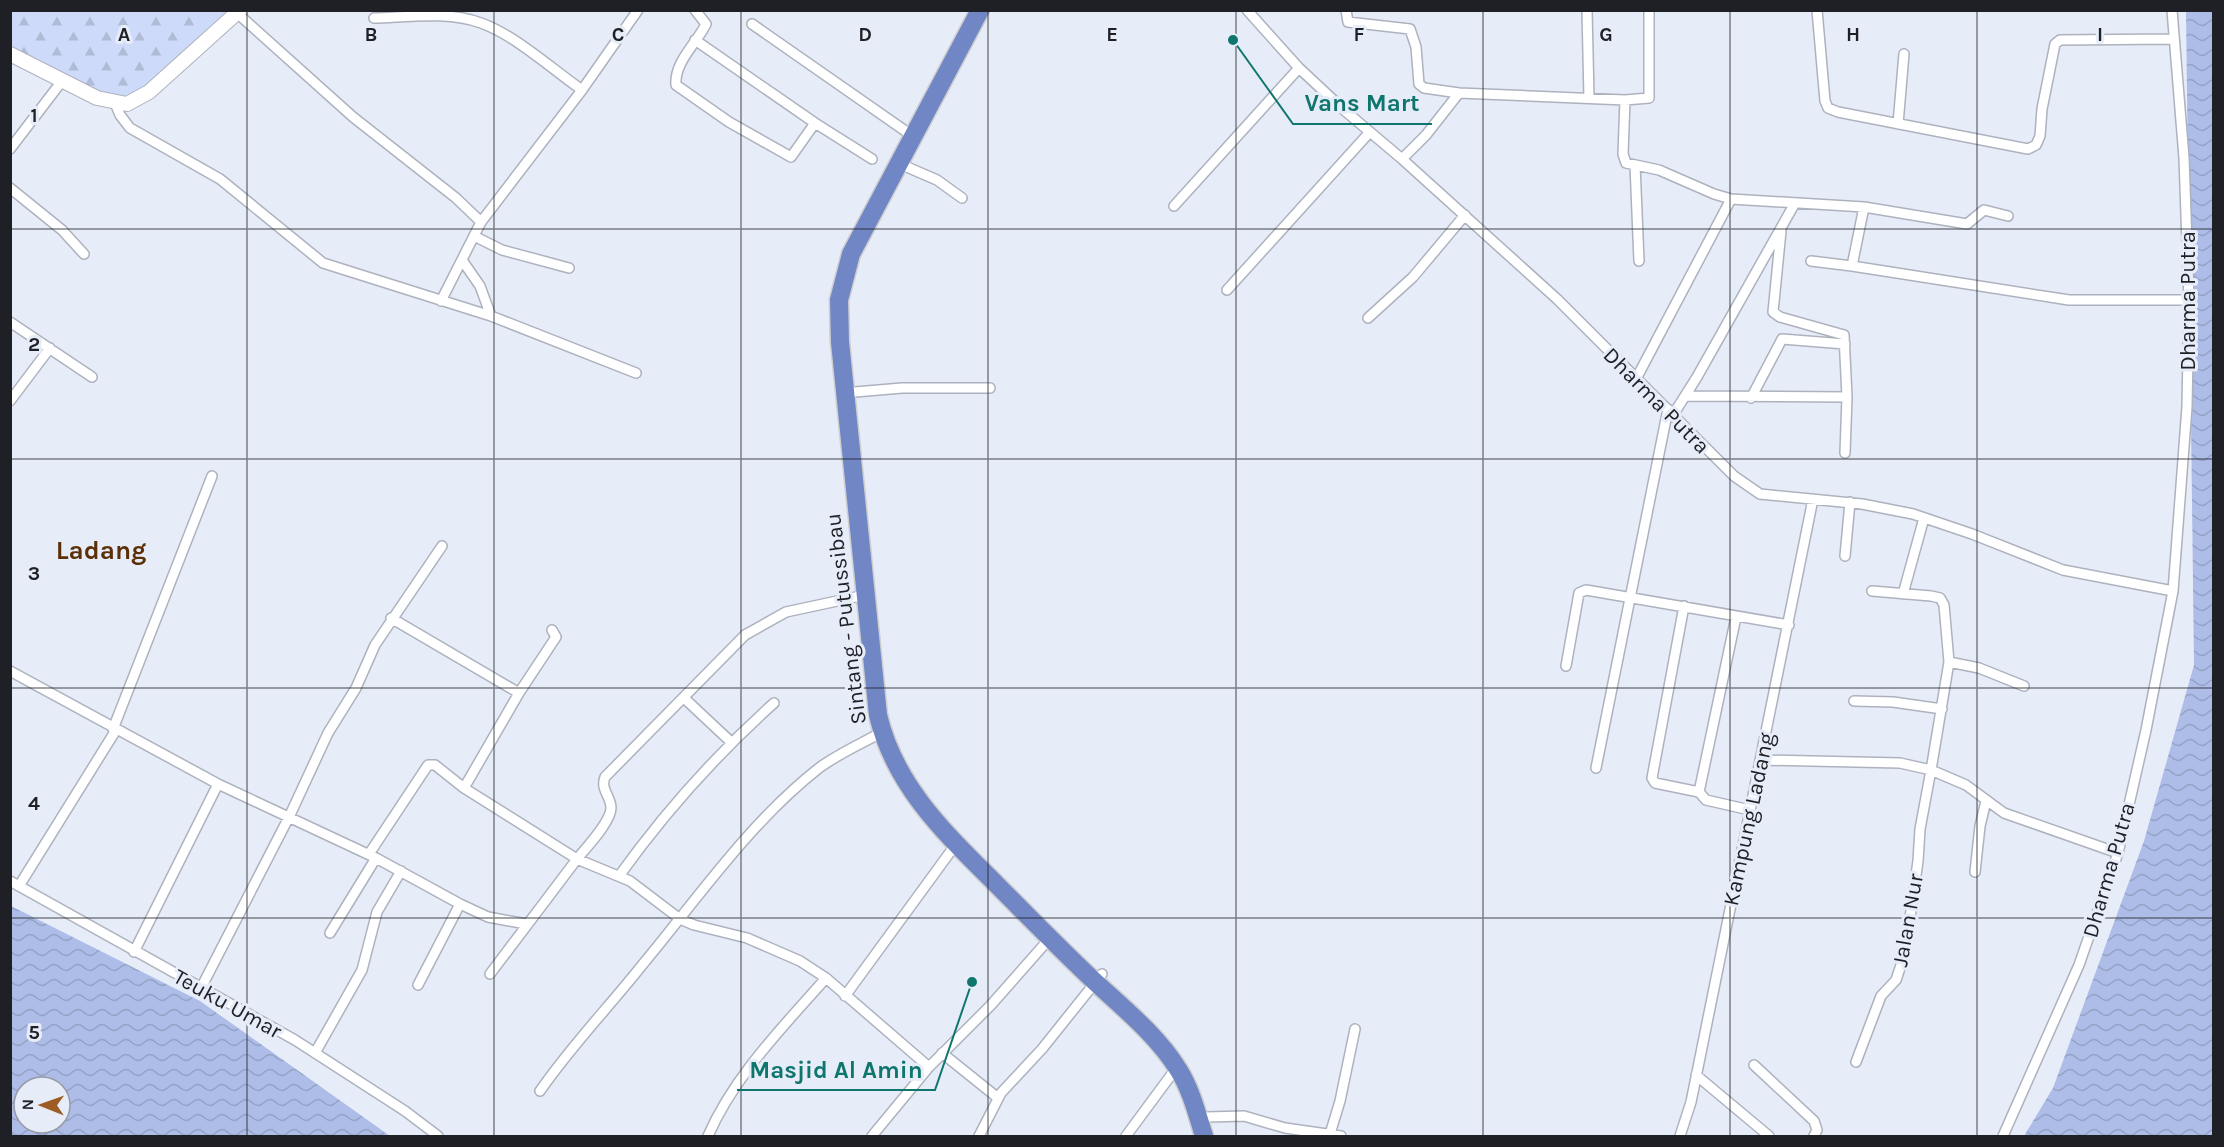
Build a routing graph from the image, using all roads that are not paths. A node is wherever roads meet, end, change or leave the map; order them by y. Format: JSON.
{"nodes":[{"id":1,"x":638,"y":10,"type":"edge"},
{"id":2,"x":695,"y":10,"type":"edge"},
{"id":3,"x":980,"y":10,"type":"edge"},
{"id":4,"x":988,"y":10,"type":"edge"},
{"id":5,"x":1246,"y":10,"type":"edge"},
{"id":6,"x":1346,"y":10,"type":"edge"},
{"id":7,"x":1587,"y":10,"type":"edge"},
{"id":8,"x":1649,"y":10,"type":"edge"},
{"id":9,"x":1817,"y":10,"type":"edge"},
{"id":10,"x":2172,"y":10,"type":"edge"},
{"id":11,"x":238,"y":12,"type":"edge"},
{"id":12,"x":374,"y":18,"type":"dead end"},
{"id":13,"x":752,"y":24,"type":"dead end"},
{"id":14,"x":2173,"y":39,"type":"junction"},
{"id":15,"x":695,"y":40,"type":"junction"},
{"id":16,"x":10,"y":54,"type":"edge"},
{"id":17,"x":1904,"y":54,"type":"dead end"},
{"id":18,"x":1299,"y":68,"type":"junction"},
{"id":19,"x":62,"y":81,"type":"junction"},
{"id":20,"x":582,"y":90,"type":"junction"},
{"id":21,"x":1459,"y":93,"type":"junction"},
{"id":22,"x":1588,"y":98,"type":"junction"},
{"id":23,"x":1625,"y":100,"type":"junction"},
{"id":24,"x":115,"y":103,"type":"junction"},
{"id":25,"x":815,"y":123,"type":"junction"},
{"id":26,"x":1898,"y":124,"type":"junction"},
{"id":27,"x":1369,"y":133,"type":"junction"},
{"id":28,"x":914,"y":137,"type":"junction"},
{"id":29,"x":10,"y":148,"type":"edge"},
{"id":30,"x":872,"y":159,"type":"dead end"},
{"id":31,"x":1402,"y":159,"type":"junction"},
{"id":32,"x":1635,"y":165,"type":"junction"},
{"id":33,"x":907,"y":167,"type":"junction"},
{"id":34,"x":10,"y":188,"type":"edge"},
{"id":35,"x":962,"y":198,"type":"dead end"},
{"id":36,"x":1731,"y":199,"type":"junction"},
{"id":37,"x":1795,"y":203,"type":"junction"},
{"id":38,"x":1174,"y":206,"type":"dead end"},
{"id":39,"x":1864,"y":207,"type":"junction"},
{"id":40,"x":1465,"y":215,"type":"junction"},
{"id":41,"x":2008,"y":216,"type":"dead end"},
{"id":42,"x":481,"y":222,"type":"junction"},
{"id":43,"x":1782,"y":226,"type":"junction"},
{"id":44,"x":474,"y":236,"type":"junction"},
{"id":45,"x":84,"y":254,"type":"dead end"},
{"id":46,"x":462,"y":260,"type":"junction"},
{"id":47,"x":1639,"y":261,"type":"dead end"},
{"id":48,"x":1811,"y":261,"type":"dead end"},
{"id":49,"x":1852,"y":266,"type":"junction"},
{"id":50,"x":569,"y":268,"type":"dead end"},
{"id":51,"x":1227,"y":290,"type":"dead end"},
{"id":52,"x":2189,"y":300,"type":"junction"},
{"id":53,"x":441,"y":301,"type":"junction"},
{"id":54,"x":491,"y":316,"type":"junction"},
{"id":55,"x":1368,"y":318,"type":"dead end"},
{"id":56,"x":10,"y":322,"type":"edge"},
{"id":57,"x":1845,"y":344,"type":"junction"},
{"id":58,"x":50,"y":348,"type":"junction"},
{"id":59,"x":636,"y":373,"type":"dead end"},
{"id":60,"x":92,"y":377,"type":"dead end"},
{"id":61,"x":1636,"y":379,"type":"junction"},
{"id":62,"x":990,"y":388,"type":"dead end"},
{"id":63,"x":855,"y":393,"type":"junction"},
{"id":64,"x":1685,"y":396,"type":"junction"},
{"id":65,"x":1847,"y":397,"type":"junction"},
{"id":66,"x":1750,"y":398,"type":"junction"},
{"id":67,"x":10,"y":401,"type":"edge"},
{"id":68,"x":1670,"y":412,"type":"junction"},
{"id":69,"x":1845,"y":453,"type":"dead end"},
{"id":70,"x":212,"y":476,"type":"dead end"},
{"id":71,"x":1813,"y":500,"type":"junction"},
{"id":72,"x":1850,"y":502,"type":"junction"},
{"id":73,"x":1924,"y":518,"type":"junction"},
{"id":74,"x":863,"y":535,"type":"junction"},
{"id":75,"x":442,"y":546,"type":"dead end"},
{"id":76,"x":1845,"y":555,"type":"dead end"},
{"id":77,"x":1872,"y":591,"type":"dead end"},
{"id":78,"x":2172,"y":591,"type":"junction"},
{"id":79,"x":1903,"y":594,"type":"junction"},
{"id":80,"x":865,"y":595,"type":"junction"},
{"id":81,"x":1631,"y":598,"type":"junction"},
{"id":82,"x":1684,"y":606,"type":"junction"},
{"id":83,"x":1736,"y":617,"type":"junction"},
{"id":84,"x":391,"y":618,"type":"junction"},
{"id":85,"x":1789,"y":626,"type":"junction"},
{"id":86,"x":552,"y":630,"type":"dead end"},
{"id":87,"x":1949,"y":662,"type":"junction"},
{"id":88,"x":1566,"y":666,"type":"dead end"},
{"id":89,"x":10,"y":671,"type":"edge"},
{"id":90,"x":2024,"y":686,"type":"dead end"},
{"id":91,"x":519,"y":693,"type":"junction"},
{"id":92,"x":684,"y":698,"type":"junction"},
{"id":93,"x":1854,"y":701,"type":"dead end"},
{"id":94,"x":774,"y":703,"type":"dead end"},
{"id":95,"x":1942,"y":709,"type":"junction"},
{"id":96,"x":115,"y":729,"type":"junction"},
{"id":97,"x":882,"y":732,"type":"junction"},
{"id":98,"x":731,"y":742,"type":"junction"},
{"id":99,"x":1761,"y":760,"type":"junction"},
{"id":100,"x":1596,"y":768,"type":"dead end"},
{"id":101,"x":1931,"y":770,"type":"junction"},
{"id":102,"x":218,"y":784,"type":"junction"},
{"id":103,"x":464,"y":788,"type":"junction"},
{"id":104,"x":1699,"y":792,"type":"junction"},
{"id":105,"x":1986,"y":801,"type":"junction"},
{"id":106,"x":1750,"y":810,"type":"junction"},
{"id":107,"x":290,"y":815,"type":"junction"},
{"id":108,"x":956,"y":844,"type":"junction"},
{"id":109,"x":2118,"y":853,"type":"junction"},
{"id":110,"x":373,"y":856,"type":"junction"},
{"id":111,"x":577,"y":860,"type":"junction"},
{"id":112,"x":401,"y":871,"type":"junction"},
{"id":113,"x":1975,"y":872,"type":"dead end"},
{"id":114,"x":620,"y":876,"type":"junction"},
{"id":115,"x":15,"y":883,"type":"edge"},
{"id":116,"x":460,"y":904,"type":"junction"},
{"id":117,"x":680,"y":919,"type":"junction"},
{"id":118,"x":526,"y":924,"type":"junction"},
{"id":119,"x":330,"y":933,"type":"dead end"},
{"id":120,"x":1050,"y":938,"type":"junction"},
{"id":121,"x":134,"y":951,"type":"junction"},
{"id":122,"x":490,"y":974,"type":"dead end"},
{"id":123,"x":826,"y":978,"type":"junction"},
{"id":124,"x":1099,"y":978,"type":"junction"},
{"id":125,"x":418,"y":985,"type":"dead end"},
{"id":126,"x":201,"y":988,"type":"junction"},
{"id":127,"x":845,"y":996,"type":"junction"},
{"id":128,"x":1355,"y":1029,"type":"dead end"},
{"id":129,"x":315,"y":1053,"type":"junction"},
{"id":130,"x":942,"y":1053,"type":"junction"},
{"id":131,"x":1857,"y":1062,"type":"dead end"},
{"id":132,"x":1754,"y":1065,"type":"dead end"},
{"id":133,"x":929,"y":1067,"type":"junction"},
{"id":134,"x":1177,"y":1067,"type":"junction"},
{"id":135,"x":1695,"y":1075,"type":"junction"},
{"id":136,"x":540,"y":1091,"type":"dead end"},
{"id":137,"x":998,"y":1098,"type":"junction"},
{"id":138,"x":1207,"y":1117,"type":"junction"},
{"id":139,"x":1330,"y":1134,"type":"junction"},
{"id":140,"x":438,"y":1137,"type":"edge"},
{"id":141,"x":708,"y":1137,"type":"edge"},
{"id":142,"x":872,"y":1137,"type":"edge"},
{"id":143,"x":979,"y":1137,"type":"edge"},
{"id":144,"x":1126,"y":1137,"type":"edge"},
{"id":145,"x":1204,"y":1137,"type":"edge"},
{"id":146,"x":1213,"y":1137,"type":"edge"},
{"id":147,"x":1341,"y":1137,"type":"edge"},
{"id":148,"x":1680,"y":1137,"type":"edge"},
{"id":149,"x":1769,"y":1137,"type":"edge"},
{"id":150,"x":1814,"y":1137,"type":"edge"},
{"id":151,"x":2003,"y":1137,"type":"edge"}],
"edges":[{"from":1,"to":20,"type":"street"},
{"from":2,"to":15,"type":"street"},
{"from":3,"to":28,"type":"highway","name":"Sintang - Putussibau"},
{"from":4,"to":33,"type":"highway","name":"Sintang - Putussibau"},
{"from":5,"to":18,"type":"street","name":"Dharma Putra"},
{"from":6,"to":21,"type":"street"},
{"from":7,"to":22,"type":"street"},
{"from":8,"to":23,"type":"street"},
{"from":9,"to":26,"type":"street"},
{"from":10,"to":14,"type":"street","name":"Dharma Putra"},
{"from":11,"to":24,"type":"street"},
{"from":11,"to":42,"type":"street"},
{"from":12,"to":20,"type":"street"},
{"from":13,"to":28,"type":"street"},
{"from":14,"to":26,"type":"street"},
{"from":14,"to":52,"type":"street","name":"Dharma Putra"},
{"from":15,"to":25,"type":"street"},
{"from":15,"to":25,"type":"street"},
{"from":16,"to":19,"type":"street"},
{"from":17,"to":26,"type":"street"},
{"from":18,"to":27,"type":"street","name":"Dharma Putra"},
{"from":18,"to":38,"type":"street"},
{"from":19,"to":24,"type":"street"},
{"from":19,"to":29,"type":"street"},
{"from":20,"to":42,"type":"street"},
{"from":21,"to":22,"type":"street"},
{"from":21,"to":31,"type":"street"},
{"from":22,"to":23,"type":"street"},
{"from":23,"to":32,"type":"street"},
{"from":24,"to":53,"type":"street"},
{"from":25,"to":30,"type":"street"},
{"from":27,"to":31,"type":"street","name":"Dharma Putra"},
{"from":27,"to":51,"type":"street"},
{"from":28,"to":74,"type":"highway","name":"Sintang - Putussibau"},
{"from":31,"to":40,"type":"street","name":"Dharma Putra"},
{"from":32,"to":36,"type":"street"},
{"from":32,"to":47,"type":"street"},
{"from":33,"to":35,"type":"street"},
{"from":33,"to":63,"type":"highway","name":"Sintang - Putussibau"},
{"from":34,"to":45,"type":"street"},
{"from":36,"to":37,"type":"street"},
{"from":36,"to":61,"type":"street"},
{"from":37,"to":39,"type":"street"},
{"from":37,"to":43,"type":"street"},
{"from":39,"to":41,"type":"street"},
{"from":39,"to":49,"type":"street"},
{"from":40,"to":55,"type":"street"},
{"from":40,"to":61,"type":"street","name":"Dharma Putra"},
{"from":42,"to":44,"type":"street"},
{"from":43,"to":57,"type":"street"},
{"from":43,"to":64,"type":"street"},
{"from":44,"to":46,"type":"street"},
{"from":44,"to":50,"type":"street"},
{"from":46,"to":53,"type":"street"},
{"from":46,"to":54,"type":"street"},
{"from":48,"to":49,"type":"street"},
{"from":49,"to":52,"type":"street"},
{"from":52,"to":78,"type":"street","name":"Dharma Putra"},
{"from":53,"to":54,"type":"street"},
{"from":54,"to":59,"type":"street"},
{"from":56,"to":58,"type":"street"},
{"from":57,"to":65,"type":"street"},
{"from":57,"to":66,"type":"street"},
{"from":58,"to":60,"type":"street"},
{"from":58,"to":67,"type":"street"},
{"from":61,"to":68,"type":"street","name":"Dharma Putra"},
{"from":62,"to":63,"type":"street"},
{"from":63,"to":74,"type":"highway","name":"Sintang - Putussibau"},
{"from":64,"to":66,"type":"street"},
{"from":64,"to":68,"type":"street"},
{"from":65,"to":66,"type":"street"},
{"from":65,"to":69,"type":"street"},
{"from":68,"to":71,"type":"street","name":"Dharma Putra"},
{"from":68,"to":81,"type":"street"},
{"from":70,"to":96,"type":"street"},
{"from":71,"to":72,"type":"street","name":"Dharma Putra"},
{"from":71,"to":85,"type":"street","name":"Kampung Ladang"},
{"from":72,"to":73,"type":"street","name":"Dharma Putra"},
{"from":72,"to":76,"type":"street"},
{"from":73,"to":78,"type":"street","name":"Dharma Putra"},
{"from":73,"to":79,"type":"street"},
{"from":74,"to":80,"type":"highway","name":"Sintang - Putussibau"},
{"from":74,"to":124,"type":"highway","name":"Sintang - Putussibau"},
{"from":75,"to":84,"type":"street"},
{"from":77,"to":79,"type":"street"},
{"from":78,"to":109,"type":"street","name":"Dharma Putra"},
{"from":79,"to":87,"type":"street","name":"Jalan Nur"},
{"from":80,"to":92,"type":"street"},
{"from":80,"to":97,"type":"highway","name":"Sintang - Putussibau"},
{"from":81,"to":82,"type":"street"},
{"from":81,"to":88,"type":"street"},
{"from":81,"to":100,"type":"street"},
{"from":82,"to":83,"type":"street"},
{"from":82,"to":104,"type":"street"},
{"from":83,"to":85,"type":"street"},
{"from":83,"to":104,"type":"street"},
{"from":84,"to":91,"type":"street"},
{"from":84,"to":107,"type":"street"},
{"from":85,"to":99,"type":"street","name":"Kampung Ladang"},
{"from":86,"to":91,"type":"street"},
{"from":87,"to":90,"type":"street"},
{"from":87,"to":95,"type":"street","name":"Jalan Nur"},
{"from":89,"to":96,"type":"street"},
{"from":91,"to":103,"type":"street"},
{"from":92,"to":98,"type":"street"},
{"from":92,"to":111,"type":"street"},
{"from":93,"to":95,"type":"street"},
{"from":94,"to":98,"type":"street"},
{"from":95,"to":101,"type":"street","name":"Jalan Nur"},
{"from":96,"to":102,"type":"street"},
{"from":96,"to":115,"type":"street"},
{"from":97,"to":108,"type":"highway","name":"Sintang - Putussibau"},
{"from":97,"to":117,"type":"street"},
{"from":98,"to":114,"type":"street"},
{"from":99,"to":101,"type":"street"},
{"from":99,"to":106,"type":"street","name":"Kampung Ladang"},
{"from":101,"to":105,"type":"street"},
{"from":101,"to":131,"type":"street","name":"Jalan Nur"},
{"from":102,"to":107,"type":"street"},
{"from":102,"to":121,"type":"street"},
{"from":103,"to":110,"type":"street"},
{"from":103,"to":111,"type":"street"},
{"from":104,"to":106,"type":"street"},
{"from":105,"to":109,"type":"street"},
{"from":105,"to":113,"type":"street"},
{"from":106,"to":135,"type":"street","name":"Kampung Ladang"},
{"from":107,"to":110,"type":"street"},
{"from":107,"to":126,"type":"street"},
{"from":108,"to":120,"type":"highway","name":"Sintang - Putussibau"},
{"from":108,"to":127,"type":"street"},
{"from":109,"to":151,"type":"street","name":"Dharma Putra"},
{"from":110,"to":112,"type":"street"},
{"from":110,"to":119,"type":"street"},
{"from":111,"to":114,"type":"street"},
{"from":111,"to":118,"type":"street"},
{"from":112,"to":116,"type":"street"},
{"from":112,"to":129,"type":"street"},
{"from":114,"to":117,"type":"street"},
{"from":115,"to":121,"type":"street","name":"Teuku Umar"},
{"from":116,"to":118,"type":"street"},
{"from":116,"to":125,"type":"street"},
{"from":117,"to":123,"type":"street"},
{"from":117,"to":136,"type":"street"},
{"from":118,"to":122,"type":"street"},
{"from":120,"to":124,"type":"highway","name":"Sintang - Putussibau"},
{"from":120,"to":130,"type":"street"},
{"from":121,"to":126,"type":"street","name":"Teuku Umar"},
{"from":123,"to":127,"type":"street"},
{"from":123,"to":141,"type":"street"},
{"from":124,"to":134,"type":"highway","name":"Sintang - Putussibau"},
{"from":124,"to":137,"type":"street"},
{"from":124,"to":138,"type":"highway","name":"Sintang - Putussibau"},
{"from":126,"to":129,"type":"street","name":"Teuku Umar"},
{"from":127,"to":133,"type":"street"},
{"from":128,"to":139,"type":"street"},
{"from":129,"to":140,"type":"street","name":"Teuku Umar"},
{"from":130,"to":133,"type":"street"},
{"from":130,"to":137,"type":"street"},
{"from":132,"to":150,"type":"street"},
{"from":133,"to":142,"type":"street"},
{"from":134,"to":144,"type":"street"},
{"from":134,"to":145,"type":"highway","name":"Sintang - Putussibau"},
{"from":135,"to":148,"type":"street","name":"Kampung Ladang"},
{"from":135,"to":149,"type":"street"},
{"from":137,"to":143,"type":"street"},
{"from":138,"to":139,"type":"street"},
{"from":138,"to":146,"type":"highway","name":"Sintang - Putussibau"},
{"from":139,"to":147,"type":"street"}]}
